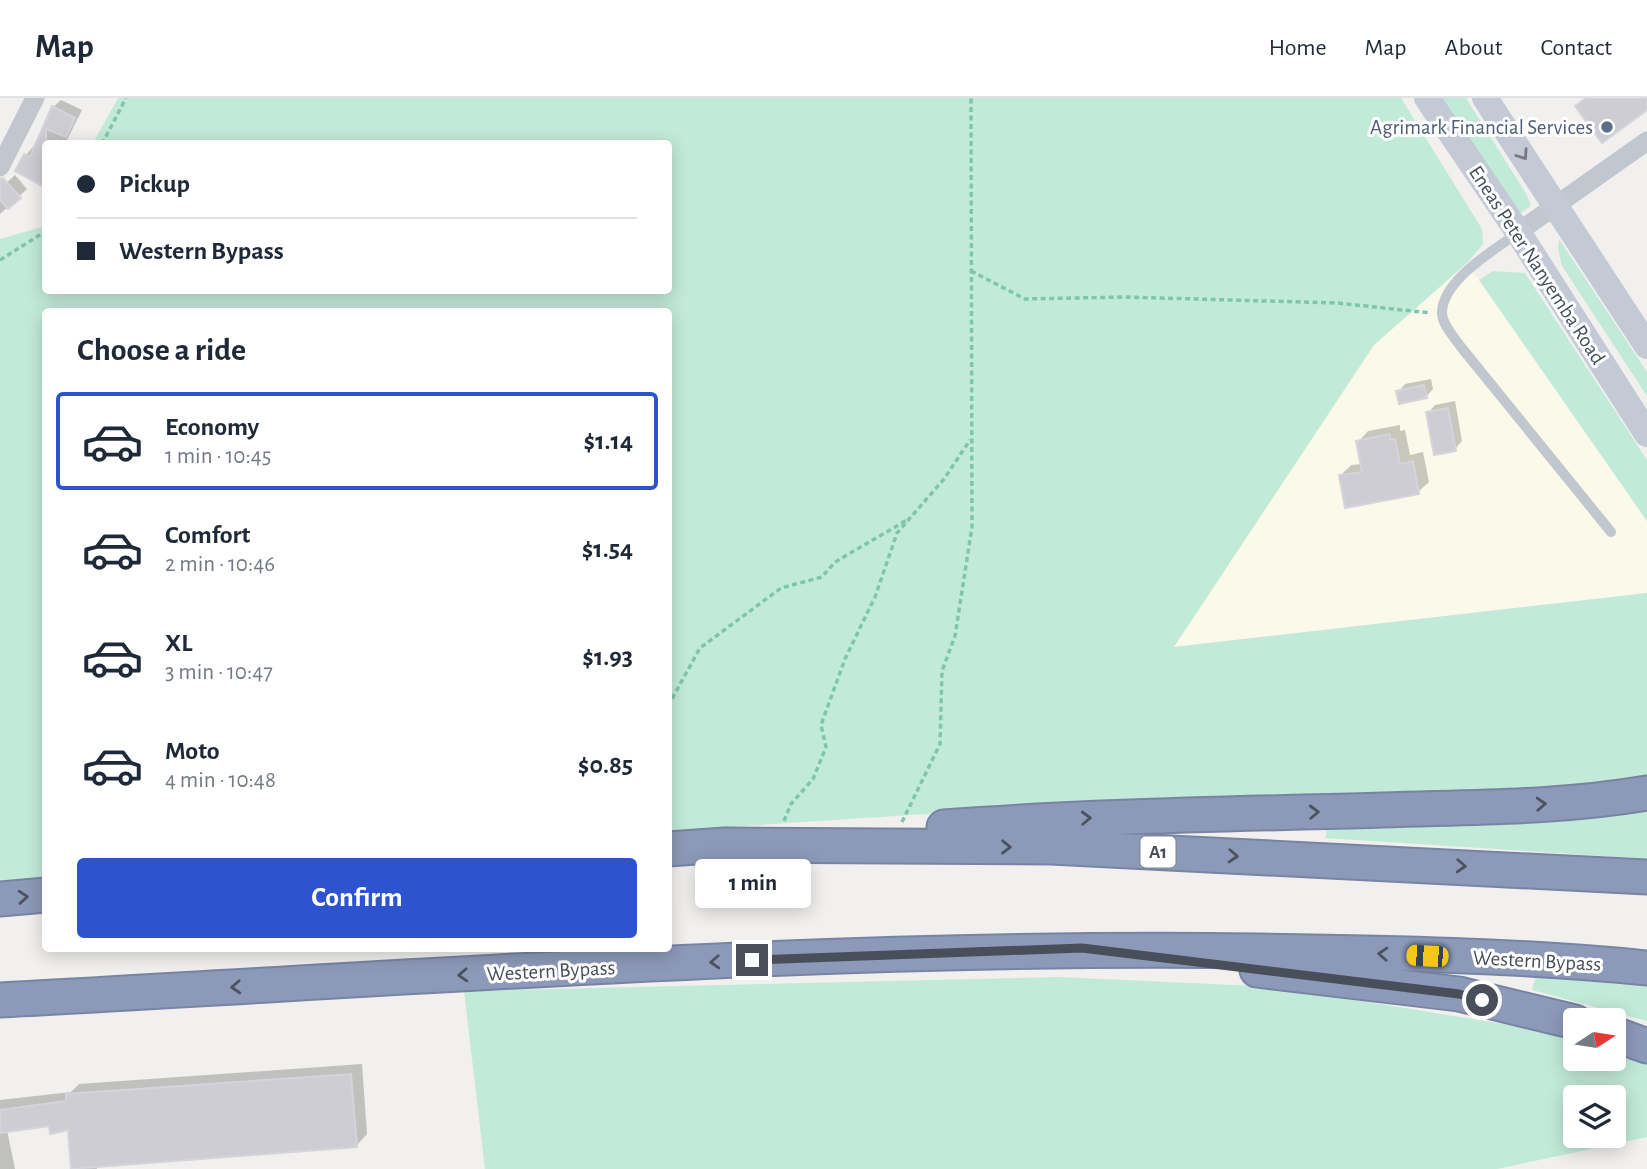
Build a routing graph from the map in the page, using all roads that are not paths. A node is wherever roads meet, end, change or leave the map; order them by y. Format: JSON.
{"nodes":[{"id":1,"x":35,"y":98,"type":"edge"},
{"id":2,"x":1426,"y":98,"type":"edge"},
{"id":3,"x":1485,"y":98,"type":"edge"},
{"id":4,"x":1647,"y":141,"type":"edge"},
{"id":5,"x":0,"y":167,"type":"edge"},
{"id":6,"x":1557,"y":205,"type":"junction"},
{"id":7,"x":1518,"y":232,"type":"junction"},
{"id":8,"x":1647,"y":346,"type":"edge"},
{"id":9,"x":1647,"y":433,"type":"edge"},
{"id":10,"x":1611,"y":532,"type":"dead end"},
{"id":11,"x":1647,"y":793,"type":"edge"},
{"id":12,"x":725,"y":845,"type":"junction"},
{"id":13,"x":672,"y":849,"type":"edge"},
{"id":14,"x":1647,"y":877,"type":"edge"},
{"id":15,"x":42,"y":895,"type":"edge"},
{"id":16,"x":0,"y":899,"type":"edge"},
{"id":17,"x":1082,"y":948,"type":"junction"},
{"id":18,"x":1647,"y":968,"type":"edge"},
{"id":19,"x":0,"y":1000,"type":"edge"},
{"id":20,"x":1563,"y":1020,"type":"edge"},
{"id":21,"x":1626,"y":1038,"type":"edge"},
{"id":22,"x":1647,"y":1046,"type":"edge"}],
"edges":[{"from":1,"to":5,"type":"street"},
{"from":2,"to":7,"type":"main road","name":"Eneas Peter Nanyemba Road"},
{"from":3,"to":6,"type":"main road","one_way":true},
{"from":4,"to":6,"type":"street"},
{"from":6,"to":7,"type":"street"},
{"from":6,"to":8,"type":"main road"},
{"from":7,"to":9,"type":"main road","name":"Eneas Peter Nanyemba Road"},
{"from":7,"to":10,"type":"lane"},
{"from":12,"to":11,"type":"highway","one_way":true},
{"from":12,"to":13,"type":"highway","number":"A1"},
{"from":12,"to":14,"type":"highway","number":"A1","one_way":true},
{"from":16,"to":15,"type":"highway","one_way":true},
{"from":18,"to":17,"type":"highway","name":"Western Bypass","one_way":true},
{"from":17,"to":19,"type":"highway","name":"Western Bypass","one_way":true},
{"from":17,"to":20,"type":"highway"},
{"from":21,"to":22,"type":"highway"}]}
